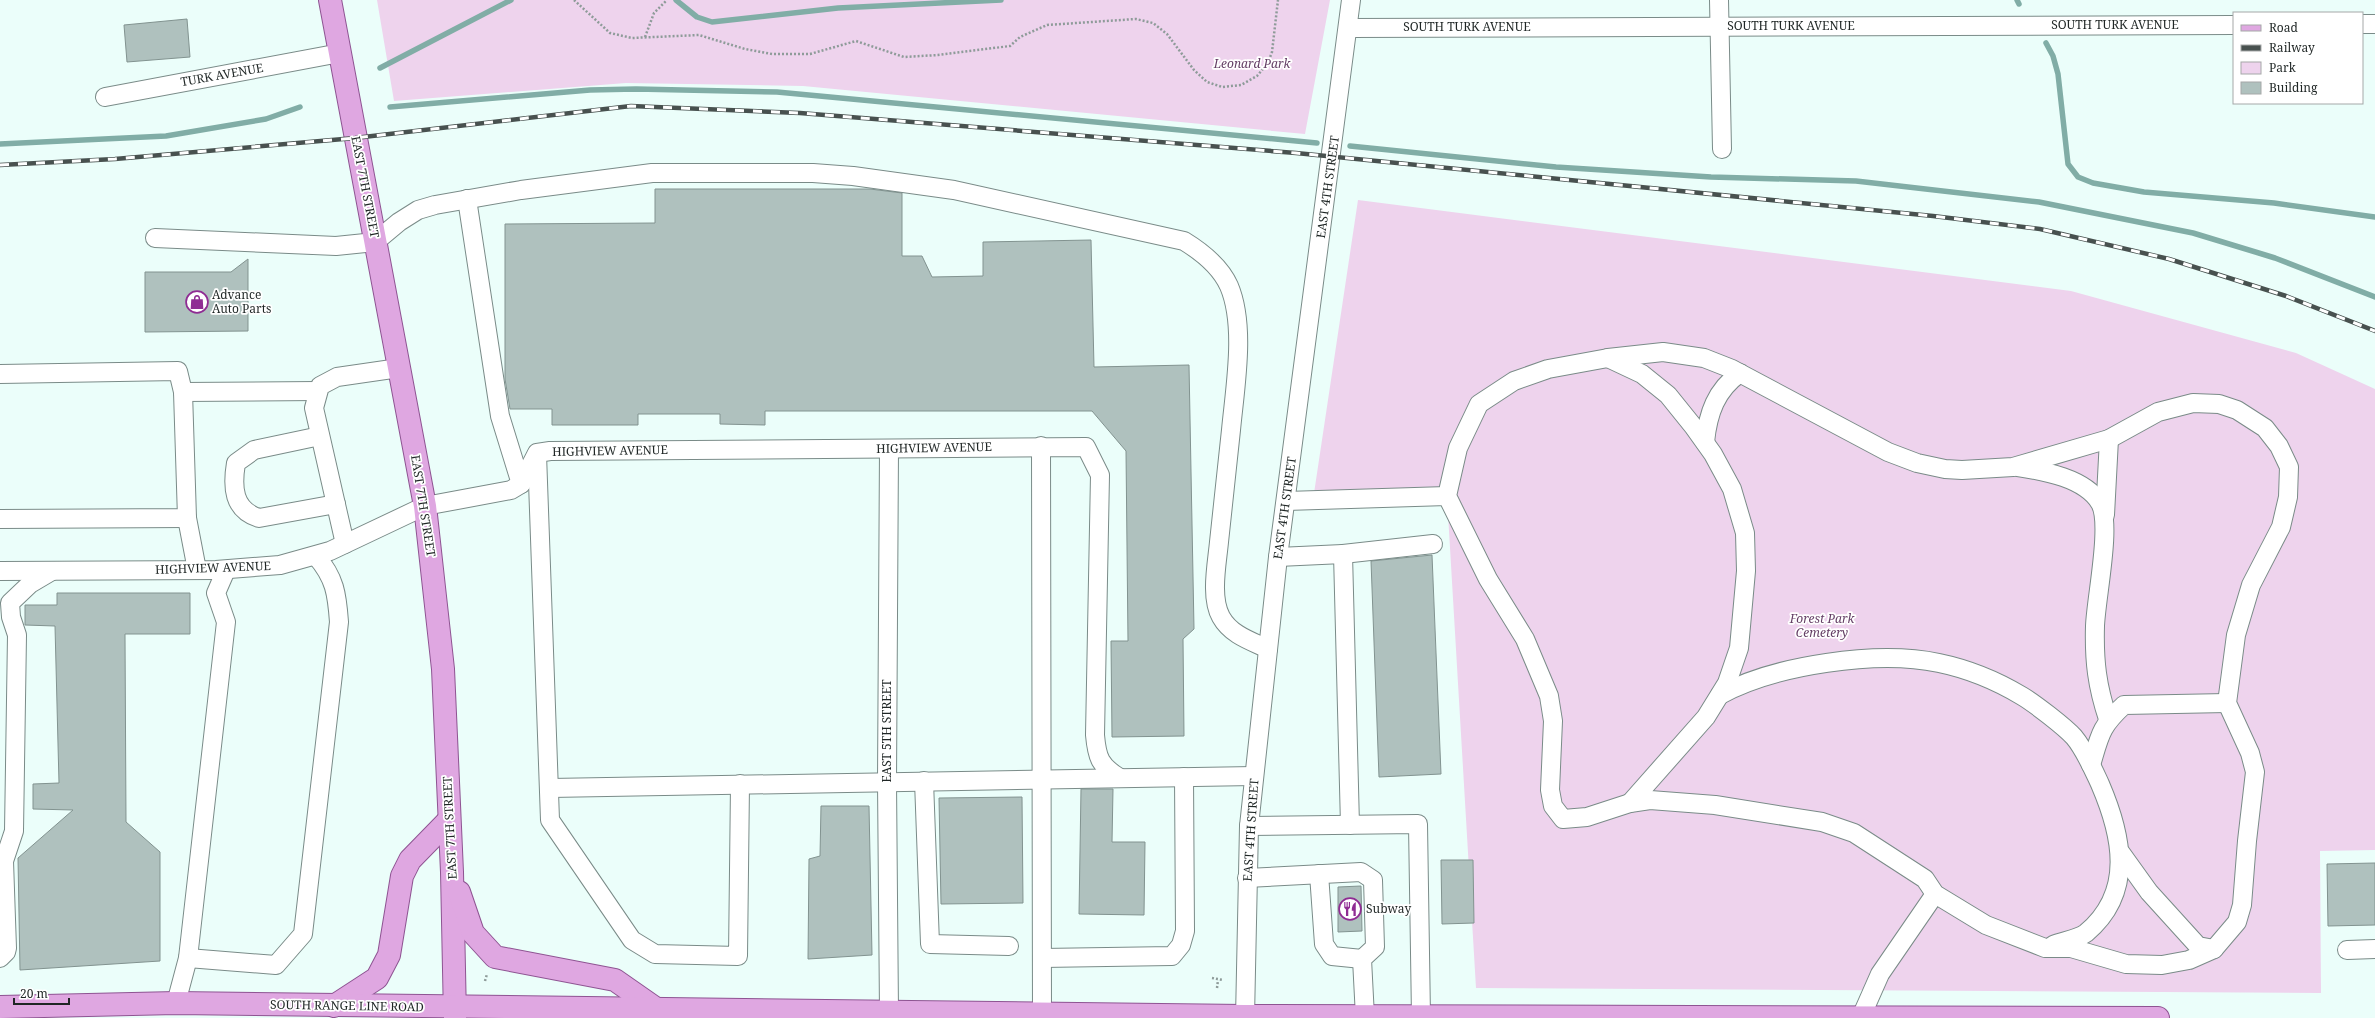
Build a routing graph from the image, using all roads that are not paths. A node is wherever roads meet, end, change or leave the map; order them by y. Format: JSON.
{"nodes":[{"id":1,"x":330,"y":0,"type":"edge"},
{"id":2,"x":1351,"y":0,"type":"edge"},
{"id":3,"x":1719,"y":0,"type":"edge"},
{"id":4,"x":2363,"y":24,"type":"edge"},
{"id":5,"x":2375,"y":24,"type":"edge"},
{"id":6,"x":2233,"y":25,"type":"edge"},
{"id":7,"x":1719,"y":27,"type":"junction"},
{"id":8,"x":1349,"y":28,"type":"junction"},
{"id":9,"x":340,"y":54,"type":"junction"},
{"id":10,"x":105,"y":97,"type":"dead end"},
{"id":11,"x":1722,"y":148,"type":"dead end"},
{"id":12,"x":467,"y":199,"type":"junction"},
{"id":13,"x":155,"y":238,"type":"dead end"},
{"id":14,"x":375,"y":242,"type":"junction"},
{"id":15,"x":1608,"y":358,"type":"junction"},
{"id":16,"x":399,"y":368,"type":"junction"},
{"id":17,"x":1740,"y":373,"type":"junction"},
{"id":18,"x":0,"y":374,"type":"edge"},
{"id":19,"x":183,"y":392,"type":"junction"},
{"id":20,"x":318,"y":392,"type":"junction"},
{"id":21,"x":320,"y":436,"type":"junction"},
{"id":22,"x":2109,"y":439,"type":"junction"},
{"id":23,"x":1705,"y":442,"type":"junction"},
{"id":24,"x":1041,"y":446,"type":"junction"},
{"id":25,"x":889,"y":449,"type":"junction"},
{"id":26,"x":537,"y":453,"type":"junction"},
{"id":27,"x":2014,"y":466,"type":"junction"},
{"id":28,"x":521,"y":484,"type":"junction"},
{"id":29,"x":1447,"y":496,"type":"junction"},
{"id":30,"x":1286,"y":500,"type":"junction"},
{"id":31,"x":336,"y":504,"type":"junction"},
{"id":32,"x":425,"y":506,"type":"junction"},
{"id":33,"x":2105,"y":516,"type":"junction"},
{"id":34,"x":187,"y":518,"type":"junction"},
{"id":35,"x":0,"y":519,"type":"edge"},
{"id":36,"x":345,"y":544,"type":"junction"},
{"id":37,"x":1433,"y":544,"type":"dead end"},
{"id":38,"x":1343,"y":554,"type":"junction"},
{"id":39,"x":316,"y":556,"type":"junction"},
{"id":40,"x":1278,"y":556,"type":"junction"},
{"id":41,"x":52,"y":570,"type":"junction"},
{"id":42,"x":197,"y":570,"type":"junction"},
{"id":43,"x":226,"y":570,"type":"junction"},
{"id":44,"x":0,"y":571,"type":"edge"},
{"id":45,"x":1268,"y":649,"type":"junction"},
{"id":46,"x":1720,"y":695,"type":"junction"},
{"id":47,"x":2228,"y":703,"type":"junction"},
{"id":48,"x":2108,"y":719,"type":"junction"},
{"id":49,"x":2091,"y":765,"type":"junction"},
{"id":50,"x":1254,"y":776,"type":"junction"},
{"id":51,"x":1184,"y":777,"type":"junction"},
{"id":52,"x":1120,"y":778,"type":"junction"},
{"id":53,"x":1040,"y":779,"type":"junction"},
{"id":54,"x":924,"y":781,"type":"junction"},
{"id":55,"x":887,"y":782,"type":"junction"},
{"id":56,"x":740,"y":784,"type":"junction"},
{"id":57,"x":550,"y":788,"type":"junction"},
{"id":58,"x":7,"y":797,"type":"edge"},
{"id":59,"x":1630,"y":803,"type":"junction"},
{"id":60,"x":448,"y":820,"type":"junction"},
{"id":61,"x":1350,"y":825,"type":"junction"},
{"id":62,"x":1249,"y":826,"type":"junction"},
{"id":63,"x":2121,"y":853,"type":"junction"},
{"id":64,"x":452,"y":872,"type":"junction"},
{"id":65,"x":1319,"y":874,"type":"junction"},
{"id":66,"x":1247,"y":878,"type":"junction"},
{"id":67,"x":1935,"y":894,"type":"junction"},
{"id":68,"x":1008,"y":946,"type":"dead end"},
{"id":69,"x":2045,"y":948,"type":"junction"},
{"id":70,"x":2214,"y":949,"type":"junction"},
{"id":71,"x":2375,"y":949,"type":"edge"},
{"id":72,"x":2347,"y":950,"type":"dead end"},
{"id":73,"x":0,"y":958,"type":"edge"},
{"id":74,"x":188,"y":958,"type":"junction"},
{"id":75,"x":1042,"y":958,"type":"junction"},
{"id":76,"x":1362,"y":959,"type":"junction"},
{"id":77,"x":176,"y":1003,"type":"junction"},
{"id":78,"x":334,"y":1006,"type":"junction"},
{"id":79,"x":0,"y":1007,"type":"edge"},
{"id":80,"x":658,"y":1010,"type":"junction"},
{"id":81,"x":889,"y":1012,"type":"junction"},
{"id":82,"x":455,"y":1013,"type":"edge"},
{"id":83,"x":1042,"y":1014,"type":"junction"},
{"id":84,"x":1244,"y":1017,"type":"edge"},
{"id":85,"x":1365,"y":1017,"type":"junction"},
{"id":86,"x":1421,"y":1017,"type":"junction"},
{"id":87,"x":1862,"y":1018,"type":"edge"},
{"id":88,"x":2158,"y":1018,"type":"edge"}],
"edges":[{"from":1,"to":9,"type":"main road","name":"EAST 7TH STREET"},
{"from":2,"to":8,"type":"street","name":"EAST 4TH STREET"},
{"from":3,"to":7,"type":"street"},
{"from":4,"to":5,"type":"street"},
{"from":6,"to":7,"type":"street","name":"SOUTH TURK AVENUE"},
{"from":7,"to":8,"type":"street","name":"SOUTH TURK AVENUE"},
{"from":7,"to":11,"type":"street"},
{"from":8,"to":30,"type":"street","name":"EAST 4TH STREET"},
{"from":9,"to":10,"type":"street","name":"TURK AVENUE"},
{"from":9,"to":14,"type":"main road","name":"EAST 7TH STREET"},
{"from":12,"to":14,"type":"street"},
{"from":12,"to":28,"type":"street"},
{"from":12,"to":45,"type":"street"},
{"from":13,"to":14,"type":"street"},
{"from":14,"to":16,"type":"main road","name":"EAST 7TH STREET"},
{"from":15,"to":17,"type":"street"},
{"from":15,"to":23,"type":"street"},
{"from":15,"to":29,"type":"street"},
{"from":16,"to":20,"type":"street"},
{"from":16,"to":32,"type":"main road","name":"EAST 7TH STREET"},
{"from":17,"to":23,"type":"street"},
{"from":17,"to":27,"type":"street"},
{"from":18,"to":19,"type":"street"},
{"from":19,"to":20,"type":"street"},
{"from":19,"to":34,"type":"street"},
{"from":20,"to":21,"type":"street"},
{"from":21,"to":31,"type":"street"},
{"from":21,"to":31,"type":"street"},
{"from":22,"to":27,"type":"street"},
{"from":22,"to":33,"type":"street"},
{"from":22,"to":47,"type":"street"},
{"from":23,"to":46,"type":"street"},
{"from":24,"to":25,"type":"street","name":"HIGHVIEW AVENUE"},
{"from":24,"to":52,"type":"street","name":"HIGHVIEW AVENUE"},
{"from":24,"to":53,"type":"street"},
{"from":25,"to":26,"type":"street","name":"HIGHVIEW AVENUE"},
{"from":25,"to":55,"type":"street","name":"EAST 5TH STREET"},
{"from":26,"to":28,"type":"street","name":"HIGHVIEW AVENUE"},
{"from":26,"to":57,"type":"street"},
{"from":27,"to":33,"type":"street"},
{"from":28,"to":32,"type":"street","name":"HIGHVIEW AVENUE"},
{"from":29,"to":30,"type":"street"},
{"from":29,"to":59,"type":"street"},
{"from":30,"to":40,"type":"street","name":"EAST 4TH STREET"},
{"from":31,"to":36,"type":"street"},
{"from":32,"to":36,"type":"street","name":"HIGHVIEW AVENUE"},
{"from":32,"to":60,"type":"main road","name":"EAST 7TH STREET"},
{"from":33,"to":48,"type":"street"},
{"from":34,"to":35,"type":"street"},
{"from":34,"to":42,"type":"street"},
{"from":36,"to":39,"type":"street","name":"HIGHVIEW AVENUE"},
{"from":37,"to":38,"type":"street"},
{"from":38,"to":40,"type":"street"},
{"from":38,"to":61,"type":"street"},
{"from":39,"to":43,"type":"street","name":"HIGHVIEW AVENUE"},
{"from":39,"to":74,"type":"street"},
{"from":40,"to":45,"type":"street","name":"EAST 4TH STREET"},
{"from":41,"to":42,"type":"street","name":"HIGHVIEW AVENUE"},
{"from":41,"to":44,"type":"street","name":"HIGHVIEW AVENUE"},
{"from":41,"to":58,"type":"street"},
{"from":42,"to":43,"type":"street","name":"HIGHVIEW AVENUE"},
{"from":43,"to":74,"type":"street"},
{"from":45,"to":50,"type":"street","name":"EAST 4TH STREET"},
{"from":46,"to":49,"type":"street"},
{"from":46,"to":59,"type":"street"},
{"from":47,"to":48,"type":"street"},
{"from":47,"to":70,"type":"street"},
{"from":48,"to":49,"type":"street"},
{"from":49,"to":63,"type":"street"},
{"from":50,"to":51,"type":"street"},
{"from":50,"to":62,"type":"street","name":"EAST 4TH STREET"},
{"from":51,"to":52,"type":"street"},
{"from":51,"to":75,"type":"street"},
{"from":52,"to":53,"type":"street"},
{"from":53,"to":54,"type":"street"},
{"from":53,"to":75,"type":"street"},
{"from":54,"to":55,"type":"street"},
{"from":54,"to":68,"type":"street"},
{"from":55,"to":56,"type":"street"},
{"from":55,"to":81,"type":"street","name":"EAST 5TH STREET"},
{"from":56,"to":57,"type":"street"},
{"from":56,"to":57,"type":"street"},
{"from":58,"to":73,"type":"street"},
{"from":59,"to":67,"type":"street"},
{"from":60,"to":64,"type":"main road","name":"EAST 7TH STREET"},
{"from":60,"to":78,"type":"main road"},
{"from":61,"to":62,"type":"street"},
{"from":61,"to":86,"type":"street"},
{"from":62,"to":66,"type":"street","name":"EAST 4TH STREET"},
{"from":63,"to":69,"type":"street"},
{"from":63,"to":70,"type":"street"},
{"from":64,"to":80,"type":"main road"},
{"from":64,"to":82,"type":"main road","name":"EAST 7TH STREET"},
{"from":65,"to":66,"type":"street"},
{"from":65,"to":76,"type":"street"},
{"from":65,"to":76,"type":"street"},
{"from":66,"to":84,"type":"street","name":"EAST 4TH STREET"},
{"from":67,"to":69,"type":"street"},
{"from":67,"to":87,"type":"street"},
{"from":69,"to":70,"type":"street"},
{"from":71,"to":72,"type":"street"},
{"from":74,"to":77,"type":"street"},
{"from":75,"to":83,"type":"street"},
{"from":76,"to":85,"type":"street"},
{"from":77,"to":78,"type":"main road","name":"SOUTH RANGE LINE ROAD"},
{"from":77,"to":79,"type":"main road","name":"SOUTH RANGE LINE ROAD"},
{"from":78,"to":82,"type":"main road","name":"SOUTH RANGE LINE ROAD"},
{"from":80,"to":81,"type":"main road","name":"SOUTH RANGE LINE ROAD"},
{"from":80,"to":82,"type":"main road","name":"SOUTH RANGE LINE ROAD"},
{"from":81,"to":83,"type":"main road","name":"SOUTH RANGE LINE ROAD"},
{"from":83,"to":84,"type":"main road","name":"SOUTH RANGE LINE ROAD"},
{"from":84,"to":85,"type":"main road","name":"SOUTH RANGE LINE ROAD"},
{"from":85,"to":86,"type":"main road","name":"SOUTH RANGE LINE ROAD"},
{"from":86,"to":87,"type":"main road","name":"SOUTH RANGE LINE ROAD"},
{"from":87,"to":88,"type":"main road","name":"SOUTH RANGE LINE ROAD"}]}
